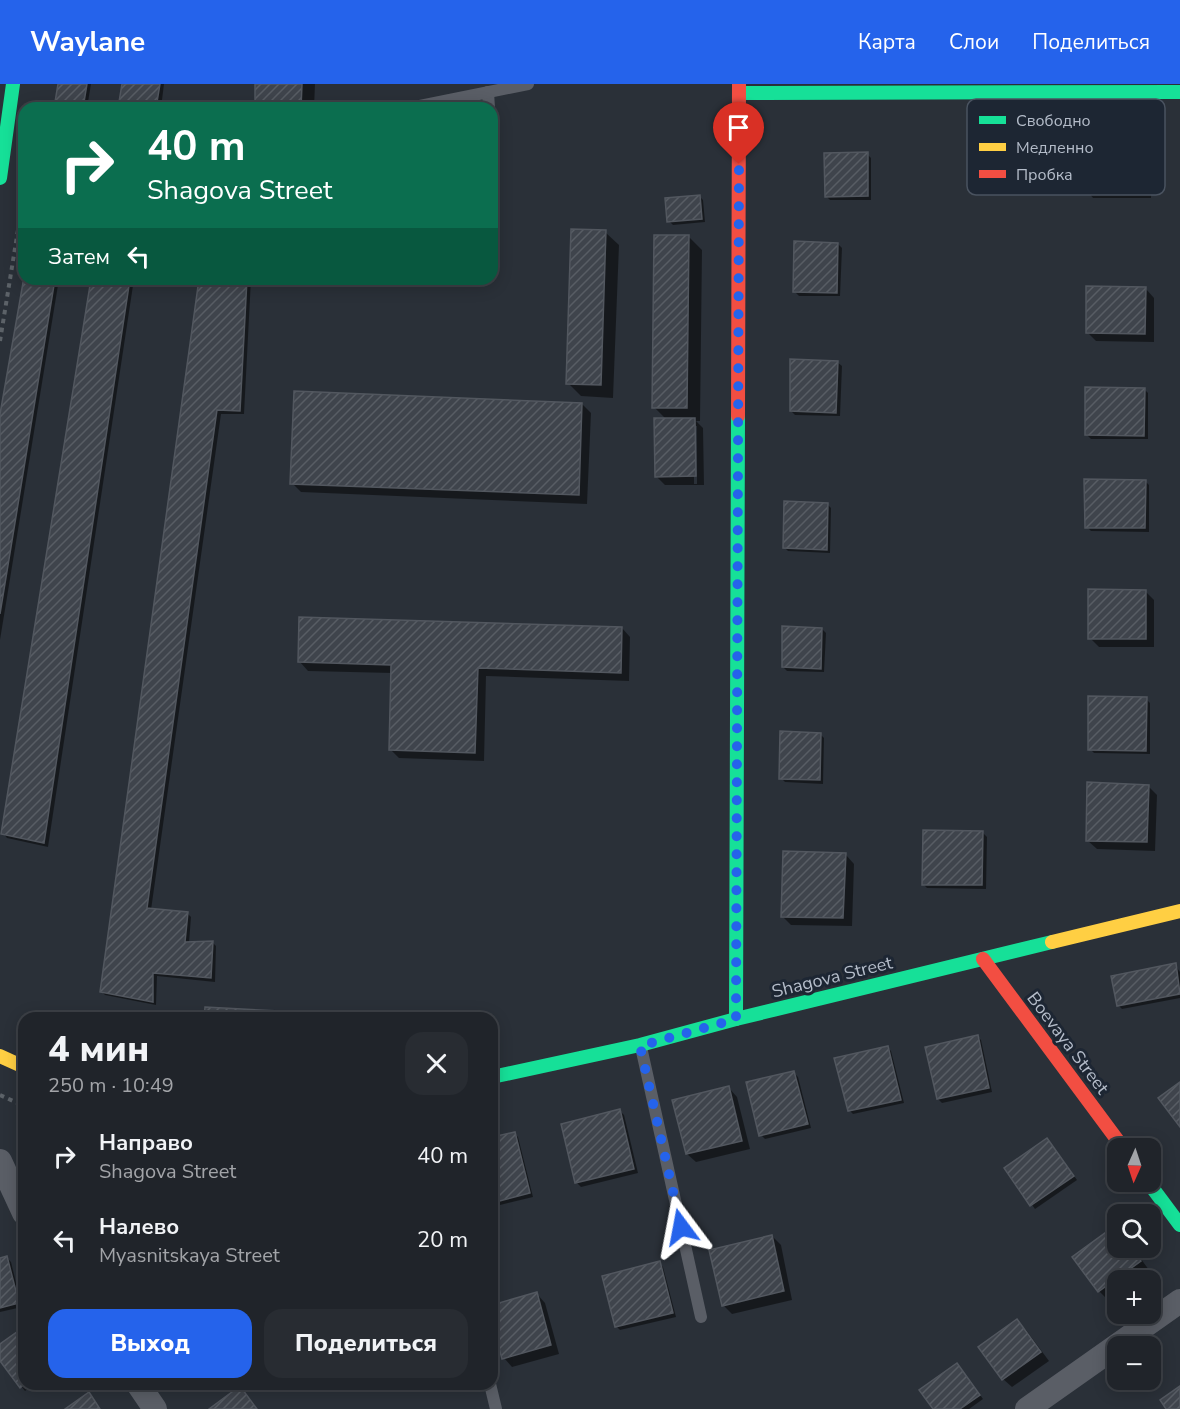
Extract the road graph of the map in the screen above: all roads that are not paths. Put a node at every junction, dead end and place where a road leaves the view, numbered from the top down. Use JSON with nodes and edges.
{"nodes":[{"id":1,"x":13,"y":84,"type":"edge"},
{"id":2,"x":528,"y":84,"type":"edge"},
{"id":3,"x":739,"y":89,"type":"edge"},
{"id":4,"x":488,"y":92,"type":"junction"},
{"id":5,"x":1180,"y":92,"type":"edge"},
{"id":6,"x":439,"y":102,"type":"edge"},
{"id":7,"x":489,"y":102,"type":"edge"},
{"id":8,"x":0,"y":178,"type":"edge"},
{"id":9,"x":1180,"y":911,"type":"edge"},
{"id":10,"x":983,"y":958,"type":"junction"},
{"id":11,"x":736,"y":1019,"type":"junction"},
{"id":12,"x":640,"y":1046,"type":"junction"},
{"id":13,"x":0,"y":1056,"type":"edge"},
{"id":14,"x":18,"y":1064,"type":"edge"},
{"id":15,"x":498,"y":1076,"type":"edge"},
{"id":16,"x":1116,"y":1138,"type":"edge"},
{"id":17,"x":0,"y":1161,"type":"edge"},
{"id":18,"x":1155,"y":1192,"type":"edge"},
{"id":19,"x":18,"y":1200,"type":"edge"},
{"id":20,"x":1180,"y":1225,"type":"edge"},
{"id":21,"x":1180,"y":1301,"type":"edge"},
{"id":22,"x":701,"y":1317,"type":"dead end"},
{"id":23,"x":142,"y":1390,"type":"edge"},
{"id":24,"x":491,"y":1390,"type":"edge"},
{"id":25,"x":155,"y":1409,"type":"edge"},
{"id":26,"x":496,"y":1409,"type":"edge"},
{"id":27,"x":1028,"y":1409,"type":"edge"}],
"edges":[{"from":1,"to":8,"type":"street"},
{"from":2,"to":4,"type":"lane"},
{"from":3,"to":5,"type":"street"},
{"from":3,"to":11,"type":"street"},
{"from":4,"to":6,"type":"lane"},
{"from":4,"to":7,"type":"lane"},
{"from":9,"to":10,"type":"street","name":"Shagova Street"},
{"from":10,"to":11,"type":"street","name":"Shagova Street"},
{"from":10,"to":16,"type":"street","name":"Boevaya Street"},
{"from":11,"to":12,"type":"street","name":"Shagova Street"},
{"from":12,"to":15,"type":"street","name":"Shagova Street"},
{"from":12,"to":22,"type":"lane"},
{"from":13,"to":14,"type":"street"},
{"from":17,"to":19,"type":"street"},
{"from":18,"to":20,"type":"street"},
{"from":21,"to":27,"type":"street"},
{"from":23,"to":25,"type":"street"},
{"from":24,"to":26,"type":"lane"}]}
